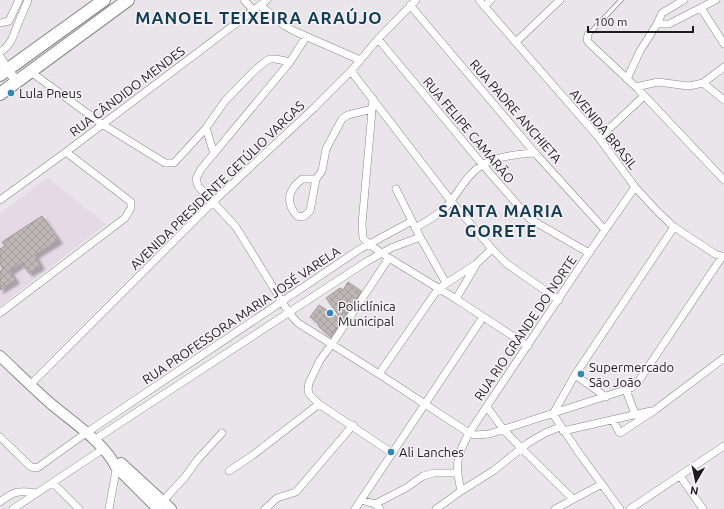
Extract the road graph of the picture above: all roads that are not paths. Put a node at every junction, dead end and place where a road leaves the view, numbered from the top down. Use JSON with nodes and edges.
{"nodes":[{"id":1,"x":19,"y":0,"type":"edge"},
{"id":2,"x":28,"y":0,"type":"edge"},
{"id":3,"x":128,"y":0,"type":"edge"},
{"id":4,"x":244,"y":0,"type":"edge"},
{"id":5,"x":267,"y":0,"type":"edge"},
{"id":6,"x":416,"y":0,"type":"edge"},
{"id":7,"x":479,"y":0,"type":"edge"},
{"id":8,"x":491,"y":0,"type":"edge"},
{"id":9,"x":560,"y":0,"type":"edge"},
{"id":10,"x":621,"y":0,"type":"edge"},
{"id":11,"x":684,"y":0,"type":"edge"},
{"id":12,"x":716,"y":0,"type":"edge"},
{"id":13,"x":102,"y":1,"type":"edge"},
{"id":14,"x":260,"y":5,"type":"junction"},
{"id":15,"x":410,"y":5,"type":"junction"},
{"id":16,"x":484,"y":6,"type":"junction"},
{"id":17,"x":701,"y":8,"type":"junction"},
{"id":18,"x":253,"y":10,"type":"junction"},
{"id":19,"x":109,"y":14,"type":"junction"},
{"id":20,"x":12,"y":17,"type":"junction"},
{"id":21,"x":20,"y":20,"type":"junction"},
{"id":22,"x":0,"y":23,"type":"edge"},
{"id":23,"x":657,"y":24,"type":"junction"},
{"id":24,"x":64,"y":28,"type":"junction"},
{"id":25,"x":588,"y":35,"type":"joint"},
{"id":26,"x":306,"y":37,"type":"junction"},
{"id":27,"x":378,"y":39,"type":"junction"},
{"id":28,"x":74,"y":40,"type":"junction"},
{"id":29,"x":516,"y":42,"type":"junction"},
{"id":30,"x":724,"y":44,"type":"edge"},
{"id":31,"x":0,"y":52,"type":"edge"},
{"id":32,"x":0,"y":58,"type":"edge"},
{"id":33,"x":360,"y":60,"type":"junction"},
{"id":34,"x":290,"y":62,"type":"junction"},
{"id":35,"x":724,"y":67,"type":"edge"},
{"id":36,"x":351,"y":71,"type":"junction"},
{"id":37,"x":3,"y":72,"type":"edge"},
{"id":38,"x":31,"y":72,"type":"junction"},
{"id":39,"x":627,"y":78,"type":"junction"},
{"id":40,"x":17,"y":82,"type":"junction"},
{"id":41,"x":703,"y":83,"type":"junction"},
{"id":42,"x":636,"y":87,"type":"junction"},
{"id":43,"x":1,"y":91,"type":"edge"},
{"id":44,"x":644,"y":96,"type":"junction"},
{"id":45,"x":373,"y":98,"type":"junction"},
{"id":46,"x":724,"y":100,"type":"edge"},
{"id":47,"x":372,"y":109,"type":"junction"},
{"id":48,"x":102,"y":124,"type":"junction"},
{"id":49,"x":206,"y":128,"type":"junction"},
{"id":50,"x":598,"y":138,"type":"junction"},
{"id":51,"x":66,"y":152,"type":"junction"},
{"id":52,"x":535,"y":153,"type":"junction"},
{"id":53,"x":214,"y":154,"type":"junction"},
{"id":54,"x":482,"y":164,"type":"junction"},
{"id":55,"x":316,"y":179,"type":"junction"},
{"id":56,"x":724,"y":180,"type":"edge"},
{"id":57,"x":636,"y":187,"type":"junction"},
{"id":58,"x":396,"y":189,"type":"dead end"},
{"id":59,"x":0,"y":200,"type":"edge"},
{"id":60,"x":451,"y":201,"type":"junction"},
{"id":61,"x":213,"y":202,"type":"junction"},
{"id":62,"x":414,"y":225,"type":"junction"},
{"id":63,"x":674,"y":227,"type":"junction"},
{"id":64,"x":605,"y":230,"type":"junction"},
{"id":65,"x":420,"y":237,"type":"junction"},
{"id":66,"x":369,"y":244,"type":"junction"},
{"id":67,"x":492,"y":249,"type":"junction"},
{"id":68,"x":382,"y":253,"type":"junction"},
{"id":69,"x":589,"y":253,"type":"junction"},
{"id":70,"x":723,"y":257,"type":"edge"},
{"id":71,"x":389,"y":258,"type":"junction"},
{"id":72,"x":476,"y":264,"type":"junction"},
{"id":73,"x":446,"y":283,"type":"junction"},
{"id":74,"x":438,"y":289,"type":"junction"},
{"id":75,"x":456,"y":299,"type":"junction"},
{"id":76,"x":559,"y":300,"type":"junction"},
{"id":77,"x":282,"y":301,"type":"junction"},
{"id":78,"x":0,"y":313,"type":"edge"},
{"id":79,"x":289,"y":313,"type":"junction"},
{"id":80,"x":483,"y":317,"type":"junction"},
{"id":81,"x":332,"y":344,"type":"junction"},
{"id":82,"x":528,"y":346,"type":"junction"},
{"id":83,"x":0,"y":356,"type":"edge"},
{"id":84,"x":724,"y":358,"type":"edge"},
{"id":85,"x":379,"y":374,"type":"junction"},
{"id":86,"x":575,"y":375,"type":"junction"},
{"id":87,"x":31,"y":384,"type":"junction"},
{"id":88,"x":626,"y":390,"type":"junction"},
{"id":89,"x":606,"y":397,"type":"junction"},
{"id":90,"x":319,"y":404,"type":"junction"},
{"id":91,"x":425,"y":404,"type":"junction"},
{"id":92,"x":487,"y":407,"type":"junction"},
{"id":93,"x":655,"y":410,"type":"junction"},
{"id":94,"x":553,"y":414,"type":"junction"},
{"id":95,"x":635,"y":414,"type":"junction"},
{"id":96,"x":613,"y":420,"type":"junction"},
{"id":97,"x":353,"y":426,"type":"junction"},
{"id":98,"x":503,"y":429,"type":"junction"},
{"id":99,"x":562,"y":429,"type":"junction"},
{"id":100,"x":222,"y":433,"type":"dead end"},
{"id":101,"x":469,"y":433,"type":"junction"},
{"id":102,"x":90,"y":436,"type":"junction"},
{"id":103,"x":0,"y":437,"type":"edge"},
{"id":104,"x":724,"y":446,"type":"edge"},
{"id":105,"x":521,"y":448,"type":"junction"},
{"id":106,"x":103,"y":449,"type":"junction"},
{"id":107,"x":392,"y":454,"type":"junction"},
{"id":108,"x":116,"y":463,"type":"junction"},
{"id":109,"x":229,"y":470,"type":"dead end"},
{"id":110,"x":456,"y":473,"type":"junction"},
{"id":111,"x":680,"y":476,"type":"junction"},
{"id":112,"x":53,"y":484,"type":"junction"},
{"id":113,"x":602,"y":484,"type":"junction"},
{"id":114,"x":461,"y":491,"type":"junction"},
{"id":115,"x":36,"y":493,"type":"junction"},
{"id":116,"x":573,"y":499,"type":"junction"},
{"id":117,"x":361,"y":500,"type":"junction"},
{"id":118,"x":0,"y":502,"type":"edge"},
{"id":119,"x":159,"y":506,"type":"edge"},
{"id":120,"x":377,"y":507,"type":"edge"},
{"id":121,"x":13,"y":509,"type":"edge"},
{"id":122,"x":79,"y":509,"type":"edge"},
{"id":123,"x":109,"y":509,"type":"edge"},
{"id":124,"x":171,"y":509,"type":"edge"},
{"id":125,"x":265,"y":509,"type":"edge"},
{"id":126,"x":355,"y":509,"type":"edge"},
{"id":127,"x":436,"y":509,"type":"edge"},
{"id":128,"x":555,"y":509,"type":"edge"},
{"id":129,"x":620,"y":509,"type":"edge"},
{"id":130,"x":630,"y":509,"type":"edge"},
{"id":131,"x":703,"y":509,"type":"edge"}],
"edges":[{"from":1,"to":20,"type":"street"},
{"from":2,"to":21,"type":"street"},
{"from":3,"to":19,"type":"highway"},
{"from":4,"to":18,"type":"street"},
{"from":5,"to":14,"type":"street","name":"RUA CÂNDIDO MENDES"},
{"from":6,"to":15,"type":"street","name":"AVENIDA PRESIDENTE GETÚLIO VARGAS"},
{"from":7,"to":16,"type":"street","name":"AVENIDA BRASIL"},
{"from":8,"to":16,"type":"street"},
{"from":9,"to":29,"type":"street"},
{"from":10,"to":25,"type":"lane"},
{"from":11,"to":23,"type":"street"},
{"from":12,"to":17,"type":"street"},
{"from":13,"to":19,"type":"highway"},
{"from":13,"to":24,"type":"highway"},
{"from":14,"to":18,"type":"street","name":"RUA CÂNDIDO MENDES"},
{"from":14,"to":26,"type":"street"},
{"from":15,"to":27,"type":"street","name":"AVENIDA PRESIDENTE GETÚLIO VARGAS"},
{"from":15,"to":52,"type":"street","name":"RUA PADRE ANCHIETA"},
{"from":16,"to":29,"type":"street","name":"AVENIDA BRASIL"},
{"from":17,"to":23,"type":"street"},
{"from":17,"to":30,"type":"street"},
{"from":18,"to":48,"type":"street","name":"RUA CÂNDIDO MENDES"},
{"from":19,"to":28,"type":"highway"},
{"from":20,"to":21,"type":"street"},
{"from":20,"to":22,"type":"street"},
{"from":21,"to":31,"type":"street"},
{"from":23,"to":39,"type":"street"},
{"from":24,"to":28,"type":"highway"},
{"from":24,"to":37,"type":"highway"},
{"from":25,"to":39,"type":"street"},
{"from":26,"to":33,"type":"street"},
{"from":26,"to":34,"type":"street"},
{"from":27,"to":33,"type":"street","name":"AVENIDA PRESIDENTE GETÚLIO VARGAS"},
{"from":27,"to":54,"type":"street","name":"RUA FELIPE CAMARÃO"},
{"from":28,"to":38,"type":"highway"},
{"from":29,"to":50,"type":"street","name":"AVENIDA BRASIL"},
{"from":32,"to":37,"type":"street"},
{"from":33,"to":36,"type":"street","name":"AVENIDA PRESIDENTE GETÚLIO VARGAS"},
{"from":34,"to":49,"type":"street"},
{"from":34,"to":53,"type":"street"},
{"from":35,"to":41,"type":"street"},
{"from":36,"to":45,"type":"street"},
{"from":36,"to":61,"type":"street","name":"AVENIDA PRESIDENTE GETÚLIO VARGAS"},
{"from":37,"to":40,"type":"street"},
{"from":38,"to":40,"type":"highway"},
{"from":38,"to":48,"type":"street"},
{"from":39,"to":42,"type":"street"},
{"from":40,"to":43,"type":"highway"},
{"from":41,"to":42,"type":"street"},
{"from":41,"to":46,"type":"street"},
{"from":42,"to":44,"type":"street"},
{"from":44,"to":50,"type":"street"},
{"from":44,"to":56,"type":"street"},
{"from":45,"to":47,"type":"street"},
{"from":45,"to":60,"type":"street"},
{"from":47,"to":55,"type":"street"},
{"from":47,"to":66,"type":"street"},
{"from":48,"to":49,"type":"street"},
{"from":48,"to":51,"type":"street","name":"RUA CÂNDIDO MENDES"},
{"from":49,"to":53,"type":"street"},
{"from":50,"to":57,"type":"street","name":"AVENIDA BRASIL"},
{"from":51,"to":59,"type":"street","name":"RUA CÂNDIDO MENDES"},
{"from":51,"to":78,"type":"street"},
{"from":52,"to":54,"type":"street"},
{"from":52,"to":64,"type":"street","name":"RUA PADRE ANCHIETA"},
{"from":53,"to":61,"type":"street"},
{"from":54,"to":60,"type":"street","name":"RUA PROFESSORA MARIA JOSÉ VARELA"},
{"from":54,"to":69,"type":"street","name":"RUA FELIPE CAMARÃO"},
{"from":55,"to":55,"type":"street"},
{"from":57,"to":63,"type":"street","name":"AVENIDA BRASIL"},
{"from":57,"to":64,"type":"street","name":"RUA RIO GRANDE DO NORTE"},
{"from":58,"to":62,"type":"street"},
{"from":60,"to":62,"type":"street","name":"RUA PROFESSORA MARIA JOSÉ VARELA"},
{"from":60,"to":67,"type":"street"},
{"from":61,"to":77,"type":"street"},
{"from":61,"to":87,"type":"street","name":"AVENIDA PRESIDENTE GETÚLIO VARGAS"},
{"from":62,"to":65,"type":"street"},
{"from":62,"to":66,"type":"street","name":"RUA PROFESSORA MARIA JOSÉ VARELA"},
{"from":63,"to":70,"type":"street","name":"AVENIDA BRASIL"},
{"from":63,"to":86,"type":"street"},
{"from":64,"to":69,"type":"street","name":"RUA RIO GRANDE DO NORTE"},
{"from":65,"to":68,"type":"street","name":"RUA PROFESSORA MARIA JOSÉ VARELA"},
{"from":65,"to":73,"type":"street"},
{"from":66,"to":68,"type":"street"},
{"from":66,"to":77,"type":"street","name":"RUA PROFESSORA MARIA JOSÉ VARELA"},
{"from":67,"to":72,"type":"street"},
{"from":67,"to":76,"type":"street"},
{"from":68,"to":71,"type":"street"},
{"from":68,"to":79,"type":"street","name":"RUA PROFESSORA MARIA JOSÉ VARELA"},
{"from":69,"to":76,"type":"street","name":"RUA RIO GRANDE DO NORTE"},
{"from":70,"to":88,"type":"street"},
{"from":71,"to":74,"type":"street"},
{"from":71,"to":81,"type":"street"},
{"from":72,"to":73,"type":"street"},
{"from":72,"to":75,"type":"street"},
{"from":73,"to":74,"type":"street"},
{"from":74,"to":75,"type":"street"},
{"from":74,"to":85,"type":"street"},
{"from":75,"to":80,"type":"street"},
{"from":76,"to":82,"type":"street","name":"RUA RIO GRANDE DO NORTE"},
{"from":77,"to":79,"type":"street"},
{"from":77,"to":102,"type":"street","name":"RUA PROFESSORA MARIA JOSÉ VARELA"},
{"from":79,"to":81,"type":"street"},
{"from":79,"to":102,"type":"street","name":"RUA PROFESSORA MARIA JOSÉ VARELA"},
{"from":80,"to":82,"type":"street"},
{"from":80,"to":91,"type":"street"},
{"from":81,"to":85,"type":"street"},
{"from":81,"to":90,"type":"street"},
{"from":82,"to":92,"type":"street","name":"RUA RIO GRANDE DO NORTE"},
{"from":83,"to":87,"type":"main road"},
{"from":84,"to":93,"type":"street"},
{"from":85,"to":91,"type":"street"},
{"from":86,"to":89,"type":"street"},
{"from":86,"to":94,"type":"street"},
{"from":87,"to":102,"type":"main road"},
{"from":88,"to":89,"type":"street"},
{"from":88,"to":95,"type":"street"},
{"from":89,"to":94,"type":"street"},
{"from":90,"to":97,"type":"street"},
{"from":90,"to":109,"type":"street"},
{"from":91,"to":101,"type":"street"},
{"from":91,"to":107,"type":"street"},
{"from":92,"to":98,"type":"street"},
{"from":92,"to":101,"type":"street","name":"RUA RIO GRANDE DO NORTE"},
{"from":93,"to":95,"type":"street"},
{"from":93,"to":96,"type":"street"},
{"from":94,"to":98,"type":"street"},
{"from":94,"to":99,"type":"street"},
{"from":95,"to":96,"type":"street"},
{"from":96,"to":99,"type":"street"},
{"from":97,"to":107,"type":"street"},
{"from":97,"to":125,"type":"street"},
{"from":98,"to":101,"type":"street"},
{"from":98,"to":105,"type":"street"},
{"from":99,"to":105,"type":"street"},
{"from":99,"to":113,"type":"street"},
{"from":100,"to":119,"type":"street"},
{"from":101,"to":110,"type":"street","name":"RUA RIO GRANDE DO NORTE"},
{"from":102,"to":103,"type":"street"},
{"from":102,"to":106,"type":"main road"},
{"from":104,"to":111,"type":"street"},
{"from":105,"to":114,"type":"street"},
{"from":105,"to":116,"type":"street"},
{"from":106,"to":108,"type":"main road"},
{"from":106,"to":112,"type":"street"},
{"from":107,"to":117,"type":"street"},
{"from":108,"to":119,"type":"main road"},
{"from":108,"to":123,"type":"street"},
{"from":110,"to":114,"type":"street","name":"RUA RIO GRANDE DO NORTE"},
{"from":110,"to":120,"type":"street"},
{"from":111,"to":130,"type":"street"},
{"from":111,"to":131,"type":"street"},
{"from":112,"to":115,"type":"street"},
{"from":112,"to":122,"type":"street"},
{"from":113,"to":116,"type":"street"},
{"from":113,"to":129,"type":"street"},
{"from":114,"to":127,"type":"street"},
{"from":115,"to":118,"type":"street"},
{"from":115,"to":121,"type":"street"},
{"from":116,"to":128,"type":"street"},
{"from":117,"to":120,"type":"street"},
{"from":117,"to":126,"type":"street"},
{"from":119,"to":124,"type":"main road"}]}
